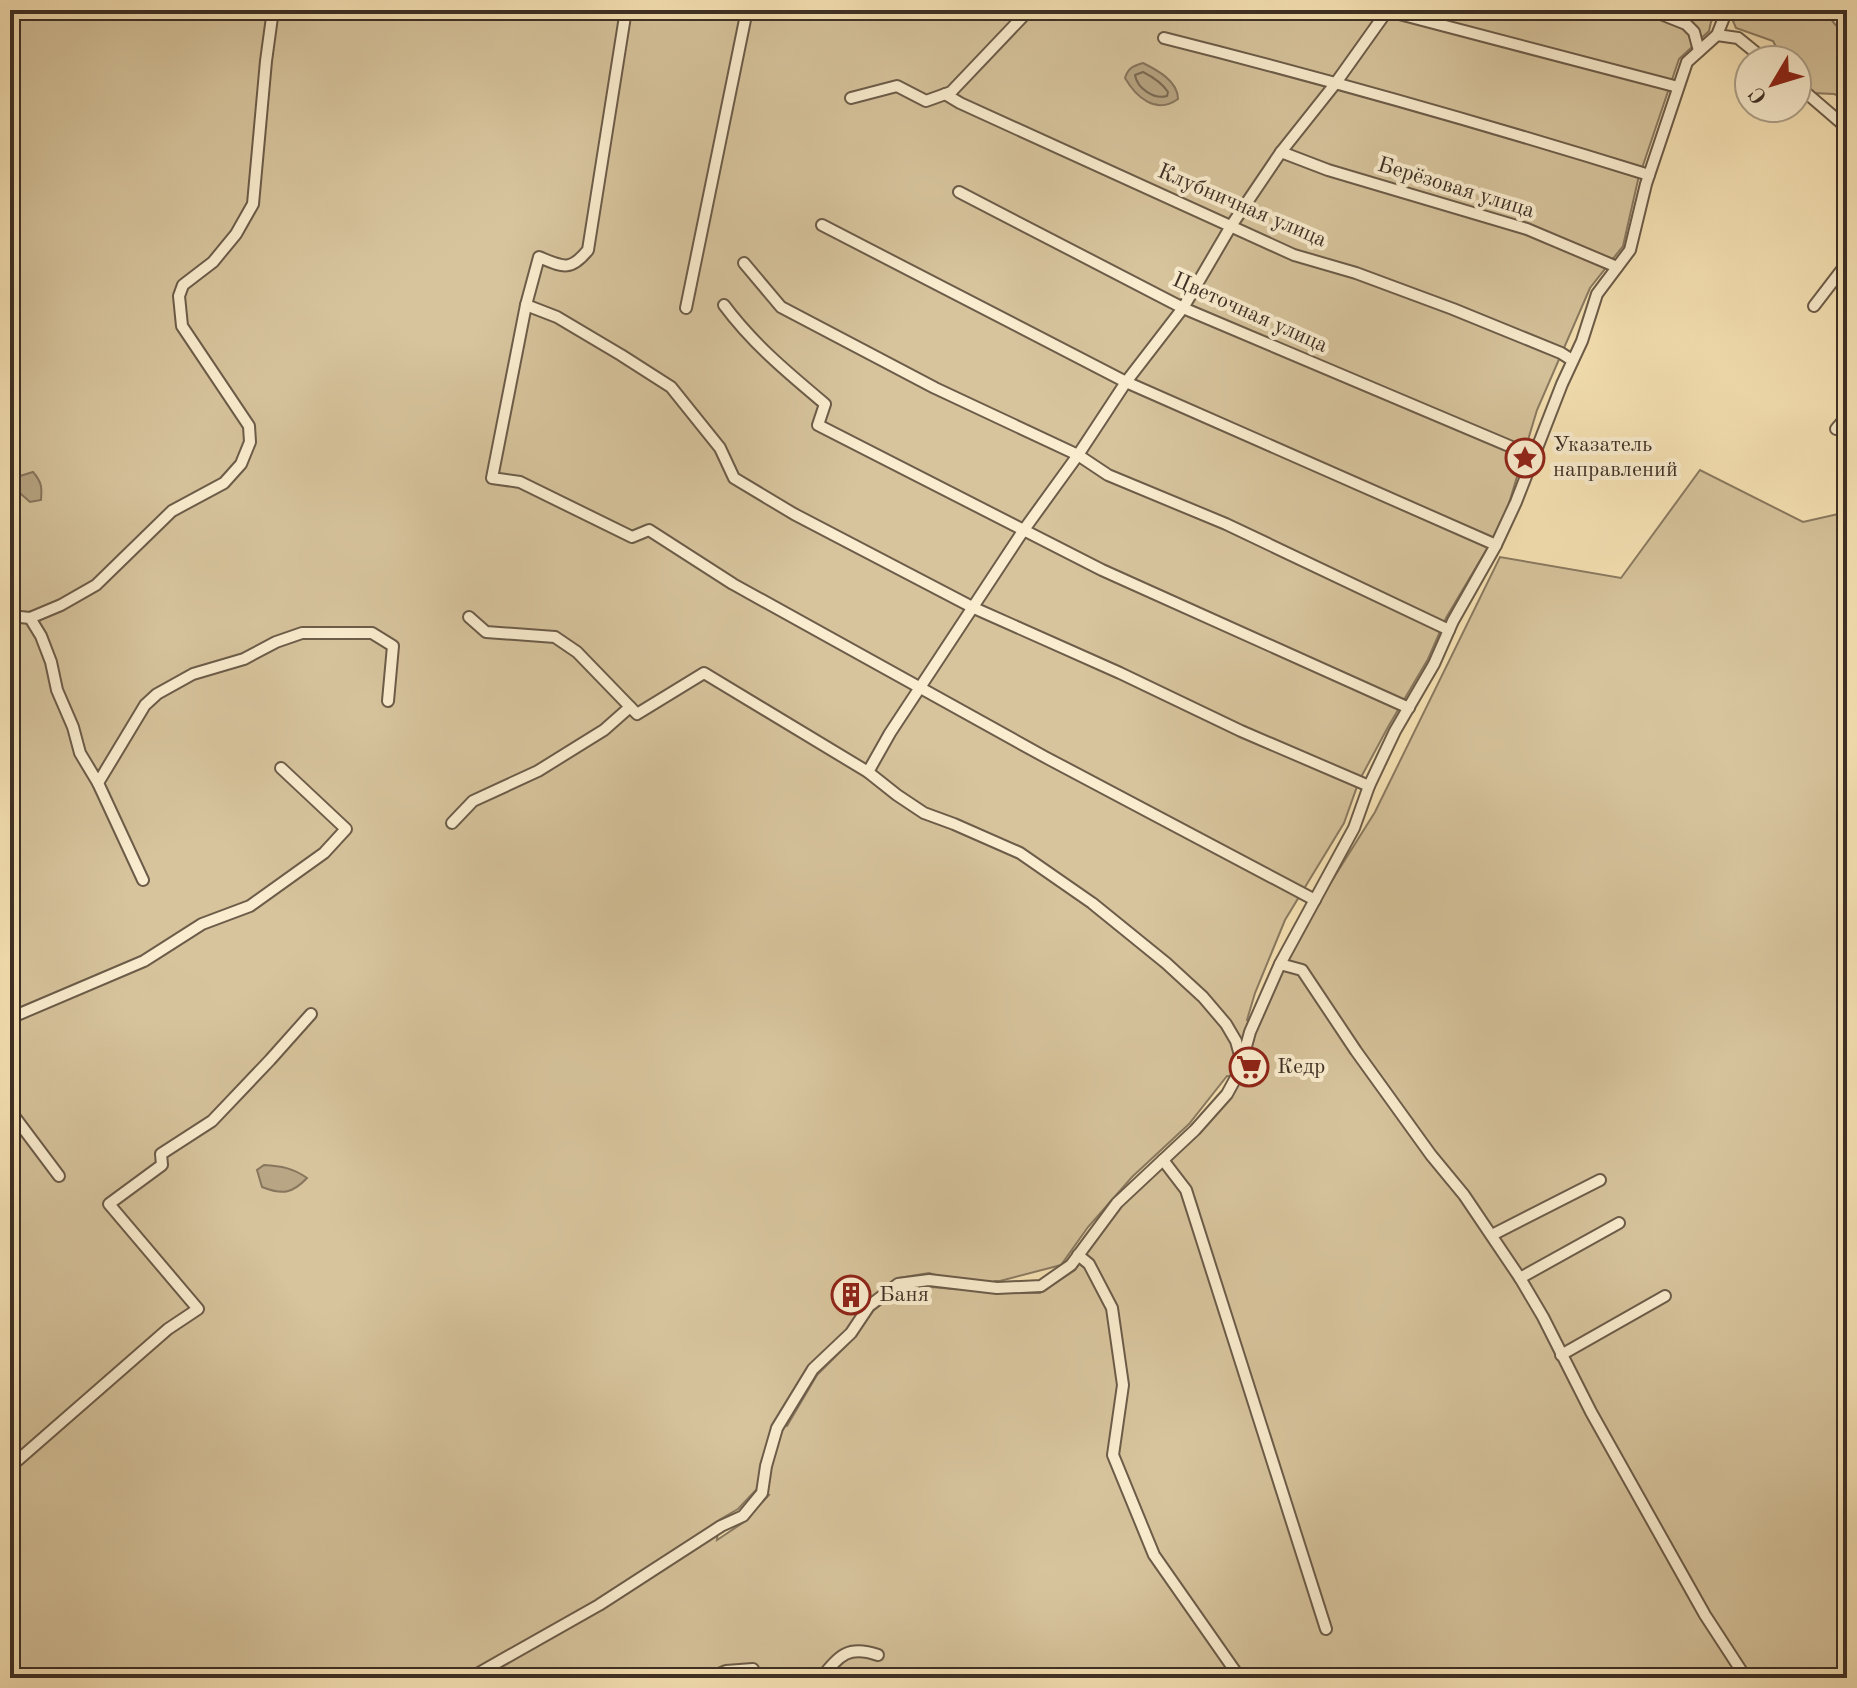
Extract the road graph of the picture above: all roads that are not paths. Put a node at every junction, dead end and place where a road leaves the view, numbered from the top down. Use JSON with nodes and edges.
{"nodes":[{"id":1,"x":273,"y":10,"type":"edge"},
{"id":2,"x":626,"y":10,"type":"edge"},
{"id":3,"x":747,"y":10,"type":"edge"},
{"id":4,"x":1029,"y":10,"type":"edge"},
{"id":5,"x":1385,"y":10,"type":"edge"},
{"id":6,"x":1651,"y":10,"type":"edge"},
{"id":7,"x":1727,"y":10,"type":"edge"},
{"id":8,"x":1717,"y":35,"type":"junction"},
{"id":9,"x":1164,"y":38,"type":"dead end"},
{"id":10,"x":1745,"y":44,"type":"edge"},
{"id":11,"x":1699,"y":51,"type":"junction"},
{"id":12,"x":1335,"y":84,"type":"junction"},
{"id":13,"x":1678,"y":87,"type":"junction"},
{"id":14,"x":945,"y":94,"type":"junction"},
{"id":15,"x":851,"y":98,"type":"dead end"},
{"id":16,"x":1813,"y":99,"type":"edge"},
{"id":17,"x":1847,"y":128,"type":"edge"},
{"id":18,"x":1281,"y":152,"type":"junction"},
{"id":19,"x":1649,"y":175,"type":"junction"},
{"id":20,"x":959,"y":192,"type":"dead end"},
{"id":21,"x":822,"y":225,"type":"dead end"},
{"id":22,"x":1231,"y":226,"type":"junction"},
{"id":23,"x":744,"y":263,"type":"dead end"},
{"id":24,"x":1847,"y":263,"type":"edge"},
{"id":25,"x":1617,"y":267,"type":"junction"},
{"id":26,"x":526,"y":305,"type":"junction"},
{"id":27,"x":724,"y":305,"type":"dead end"},
{"id":28,"x":1814,"y":306,"type":"dead end"},
{"id":29,"x":686,"y":308,"type":"dead end"},
{"id":30,"x":1183,"y":308,"type":"junction"},
{"id":31,"x":1572,"y":360,"type":"junction"},
{"id":32,"x":1126,"y":382,"type":"junction"},
{"id":33,"x":1847,"y":416,"type":"edge"},
{"id":34,"x":1836,"y":429,"type":"dead end"},
{"id":35,"x":1078,"y":455,"type":"junction"},
{"id":36,"x":1533,"y":456,"type":"junction"},
{"id":37,"x":1023,"y":531,"type":"junction"},
{"id":38,"x":1496,"y":545,"type":"junction"},
{"id":39,"x":974,"y":608,"type":"junction"},
{"id":40,"x":10,"y":616,"type":"edge"},
{"id":41,"x":469,"y":617,"type":"dead end"},
{"id":42,"x":30,"y":618,"type":"junction"},
{"id":43,"x":1449,"y":630,"type":"junction"},
{"id":44,"x":922,"y":687,"type":"junction"},
{"id":45,"x":388,"y":701,"type":"dead end"},
{"id":46,"x":630,"y":707,"type":"junction"},
{"id":47,"x":1409,"y":708,"type":"junction"},
{"id":48,"x":281,"y":768,"type":"dead end"},
{"id":49,"x":868,"y":772,"type":"junction"},
{"id":50,"x":98,"y":783,"type":"junction"},
{"id":51,"x":1369,"y":786,"type":"junction"},
{"id":52,"x":452,"y":823,"type":"dead end"},
{"id":53,"x":143,"y":880,"type":"dead end"},
{"id":54,"x":1315,"y":900,"type":"junction"},
{"id":55,"x":1280,"y":964,"type":"junction"},
{"id":56,"x":311,"y":1014,"type":"dead end"},
{"id":57,"x":10,"y":1018,"type":"edge"},
{"id":58,"x":1242,"y":1061,"type":"junction"},
{"id":59,"x":10,"y":1114,"type":"edge"},
{"id":60,"x":1163,"y":1160,"type":"junction"},
{"id":61,"x":59,"y":1176,"type":"dead end"},
{"id":62,"x":1600,"y":1180,"type":"dead end"},
{"id":63,"x":1619,"y":1223,"type":"dead end"},
{"id":64,"x":1492,"y":1235,"type":"junction"},
{"id":65,"x":1078,"y":1255,"type":"junction"},
{"id":66,"x":1520,"y":1278,"type":"junction"},
{"id":67,"x":1665,"y":1296,"type":"dead end"},
{"id":68,"x":1561,"y":1355,"type":"junction"},
{"id":69,"x":10,"y":1467,"type":"edge"},
{"id":70,"x":1326,"y":1629,"type":"dead end"},
{"id":71,"x":878,"y":1655,"type":"dead end"},
{"id":72,"x":753,"y":1669,"type":"dead end"},
{"id":73,"x":735,"y":1674,"type":"edge"},
{"id":74,"x":470,"y":1678,"type":"edge"},
{"id":75,"x":710,"y":1678,"type":"edge"},
{"id":76,"x":821,"y":1678,"type":"edge"},
{"id":77,"x":1240,"y":1678,"type":"edge"},
{"id":78,"x":1746,"y":1678,"type":"edge"}],
"edges":[{"from":1,"to":42,"type":"street"},
{"from":2,"to":26,"type":"street"},
{"from":3,"to":29,"type":"street"},
{"from":4,"to":14,"type":"street"},
{"from":5,"to":12,"type":"street"},
{"from":5,"to":13,"type":"street"},
{"from":6,"to":11,"type":"street"},
{"from":7,"to":8,"type":"street"},
{"from":8,"to":10,"type":"street"},
{"from":8,"to":11,"type":"street"},
{"from":9,"to":12,"type":"street"},
{"from":11,"to":13,"type":"street"},
{"from":12,"to":18,"type":"street"},
{"from":12,"to":19,"type":"street"},
{"from":13,"to":19,"type":"street"},
{"from":14,"to":15,"type":"street"},
{"from":14,"to":22,"type":"street","name":"Клубничная улица"},
{"from":16,"to":17,"type":"street"},
{"from":18,"to":22,"type":"street"},
{"from":18,"to":25,"type":"street","name":"Берёзовая улица"},
{"from":19,"to":25,"type":"street"},
{"from":20,"to":30,"type":"street","name":"Цветочная улица"},
{"from":21,"to":32,"type":"street"},
{"from":22,"to":30,"type":"street"},
{"from":22,"to":31,"type":"street","name":"Клубничная улица"},
{"from":23,"to":35,"type":"street"},
{"from":24,"to":28,"type":"street"},
{"from":25,"to":31,"type":"street"},
{"from":26,"to":39,"type":"street"},
{"from":26,"to":44,"type":"street"},
{"from":27,"to":37,"type":"street"},
{"from":30,"to":32,"type":"street"},
{"from":30,"to":36,"type":"street","name":"Цветочная улица"},
{"from":31,"to":36,"type":"street"},
{"from":32,"to":35,"type":"street"},
{"from":32,"to":38,"type":"street"},
{"from":33,"to":34,"type":"street"},
{"from":35,"to":37,"type":"street"},
{"from":35,"to":43,"type":"street"},
{"from":36,"to":38,"type":"street"},
{"from":37,"to":39,"type":"street"},
{"from":37,"to":47,"type":"street"},
{"from":38,"to":43,"type":"street"},
{"from":39,"to":44,"type":"street"},
{"from":39,"to":51,"type":"street"},
{"from":40,"to":42,"type":"street"},
{"from":41,"to":46,"type":"street"},
{"from":42,"to":50,"type":"street"},
{"from":43,"to":47,"type":"street"},
{"from":44,"to":49,"type":"street"},
{"from":44,"to":54,"type":"street"},
{"from":45,"to":50,"type":"street"},
{"from":46,"to":49,"type":"street"},
{"from":46,"to":52,"type":"street"},
{"from":47,"to":51,"type":"street"},
{"from":48,"to":57,"type":"street"},
{"from":49,"to":58,"type":"street"},
{"from":50,"to":53,"type":"street"},
{"from":51,"to":54,"type":"street"},
{"from":54,"to":55,"type":"street"},
{"from":55,"to":58,"type":"street"},
{"from":55,"to":64,"type":"street"},
{"from":56,"to":69,"type":"street"},
{"from":58,"to":60,"type":"street"},
{"from":59,"to":61,"type":"street"},
{"from":60,"to":65,"type":"street"},
{"from":60,"to":70,"type":"street"},
{"from":62,"to":64,"type":"street"},
{"from":63,"to":66,"type":"street"},
{"from":64,"to":66,"type":"street"},
{"from":65,"to":74,"type":"street"},
{"from":65,"to":77,"type":"street"},
{"from":66,"to":68,"type":"street"},
{"from":67,"to":68,"type":"street"},
{"from":68,"to":78,"type":"street"},
{"from":71,"to":76,"type":"street"},
{"from":72,"to":73,"type":"street"},
{"from":73,"to":75,"type":"street"}]}
